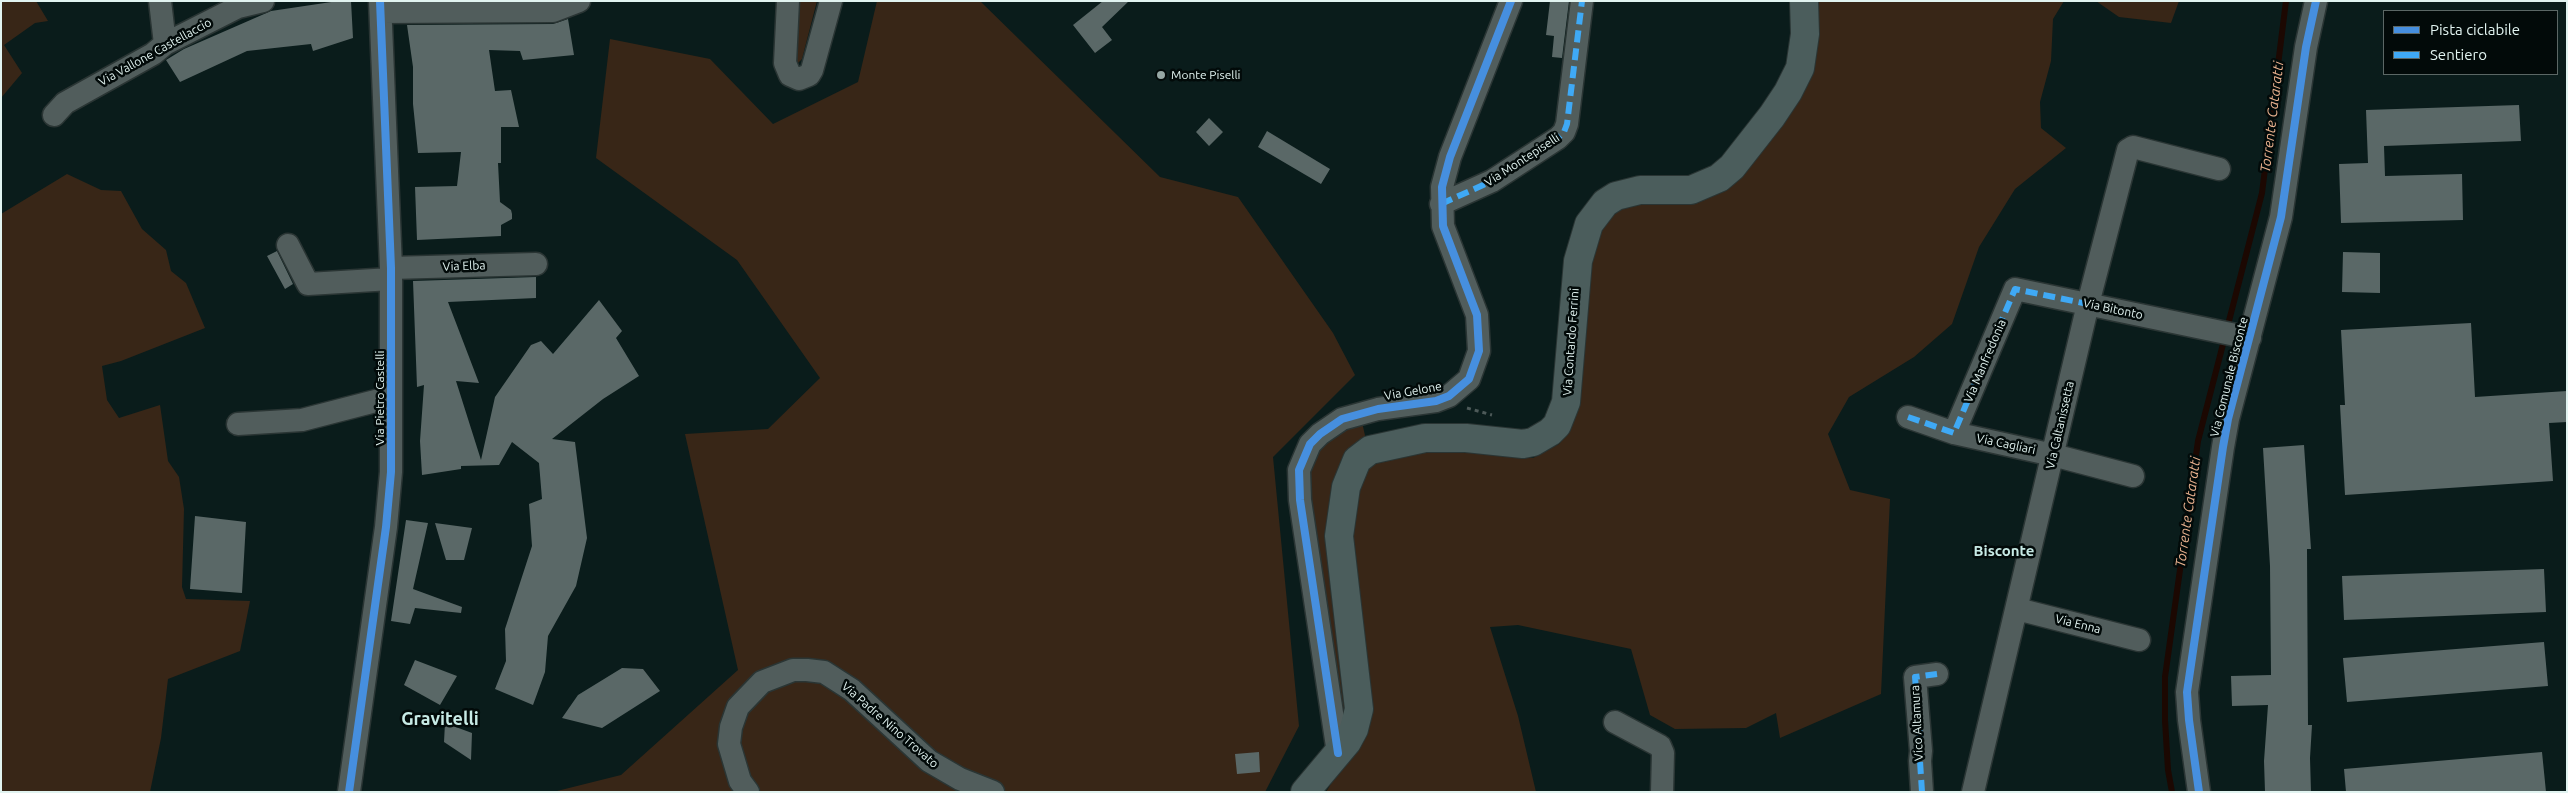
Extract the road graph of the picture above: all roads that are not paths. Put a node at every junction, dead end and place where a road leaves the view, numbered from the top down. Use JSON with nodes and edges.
{"nodes":[{"id":1,"x":160,"y":1,"type":"edge"},
{"id":2,"x":263,"y":1,"type":"edge"},
{"id":3,"x":579,"y":1,"type":"edge"},
{"id":4,"x":788,"y":1,"type":"edge"},
{"id":5,"x":831,"y":1,"type":"edge"},
{"id":6,"x":1512,"y":1,"type":"edge"},
{"id":7,"x":1582,"y":1,"type":"edge"},
{"id":8,"x":1804,"y":1,"type":"edge"},
{"id":9,"x":2316,"y":1,"type":"edge"},
{"id":10,"x":381,"y":7,"type":"edge"},
{"id":11,"x":166,"y":44,"type":"junction"},
{"id":12,"x":54,"y":115,"type":"dead end"},
{"id":13,"x":2219,"y":169,"type":"dead end"},
{"id":14,"x":1441,"y":204,"type":"junction"},
{"id":15,"x":288,"y":245,"type":"dead end"},
{"id":16,"x":536,"y":264,"type":"dead end"},
{"id":17,"x":391,"y":274,"type":"junction"},
{"id":18,"x":2015,"y":289,"type":"joint"},
{"id":19,"x":2088,"y":304,"type":"junction"},
{"id":20,"x":2243,"y":336,"type":"junction"},
{"id":21,"x":391,"y":397,"type":"junction"},
{"id":22,"x":1908,"y":417,"type":"dead end"},
{"id":23,"x":238,"y":424,"type":"dead end"},
{"id":24,"x":1954,"y":433,"type":"junction"},
{"id":25,"x":2053,"y":454,"type":"junction"},
{"id":26,"x":2133,"y":476,"type":"dead end"},
{"id":27,"x":2017,"y":609,"type":"junction"},
{"id":28,"x":2139,"y":640,"type":"dead end"},
{"id":29,"x":1937,"y":674,"type":"dead end"},
{"id":30,"x":1615,"y":722,"type":"dead end"},
{"id":31,"x":1338,"y":753,"type":"junction"},
{"id":32,"x":348,"y":792,"type":"edge"},
{"id":33,"x":748,"y":792,"type":"edge"},
{"id":34,"x":993,"y":792,"type":"edge"},
{"id":35,"x":1304,"y":792,"type":"edge"},
{"id":36,"x":1662,"y":792,"type":"edge"},
{"id":37,"x":1922,"y":792,"type":"edge"},
{"id":38,"x":1973,"y":792,"type":"edge"},
{"id":39,"x":2198,"y":792,"type":"edge"}],
"edges":[{"from":1,"to":11,"type":"street"},
{"from":2,"to":11,"type":"street","name":"Via Vallone Castellaccio"},
{"from":3,"to":10,"type":"street"},
{"from":4,"to":5,"type":"street"},
{"from":6,"to":14,"type":"street","name":"Via Gelone"},
{"from":7,"to":14,"type":"street","name":"Via Montepiselli"},
{"from":8,"to":31,"type":"main road","name":"Via Contardo Ferrini"},
{"from":9,"to":20,"type":"street","name":"Via Comunale Bisconte"},
{"from":10,"to":17,"type":"street","name":"Via Pietro Castelli"},
{"from":11,"to":12,"type":"street","name":"Via Vallone Castellaccio"},
{"from":13,"to":19,"type":"street","name":"Via Caltanissetta"},
{"from":14,"to":31,"type":"street","name":"Via Gelone"},
{"from":15,"to":17,"type":"street","name":"Via Elba"},
{"from":16,"to":17,"type":"street","name":"Via Elba"},
{"from":17,"to":21,"type":"street","name":"Via Pietro Castelli"},
{"from":18,"to":19,"type":"street","name":"Via Bitonto"},
{"from":18,"to":24,"type":"street","name":"Via Manfredonia"},
{"from":19,"to":20,"type":"street","name":"Via Bitonto"},
{"from":19,"to":25,"type":"street","name":"Via Caltanissetta"},
{"from":20,"to":39,"type":"street","name":"Via Comunale Bisconte"},
{"from":21,"to":23,"type":"street"},
{"from":21,"to":32,"type":"street","name":"Via Pietro Castelli"},
{"from":22,"to":24,"type":"street","name":"Via Cagliari"},
{"from":24,"to":25,"type":"street","name":"Via Cagliari"},
{"from":25,"to":26,"type":"street","name":"Via Cagliari"},
{"from":25,"to":27,"type":"street","name":"Via Caltanissetta"},
{"from":27,"to":28,"type":"street","name":"Via Enna"},
{"from":27,"to":38,"type":"street","name":"Via Caltanissetta"},
{"from":29,"to":37,"type":"street","name":"Vico Altamura"},
{"from":30,"to":36,"type":"street"},
{"from":31,"to":35,"type":"main road","name":"Via Contardo Ferrini"},
{"from":33,"to":34,"type":"street","name":"Via Padre Nino Trovato"}]}
